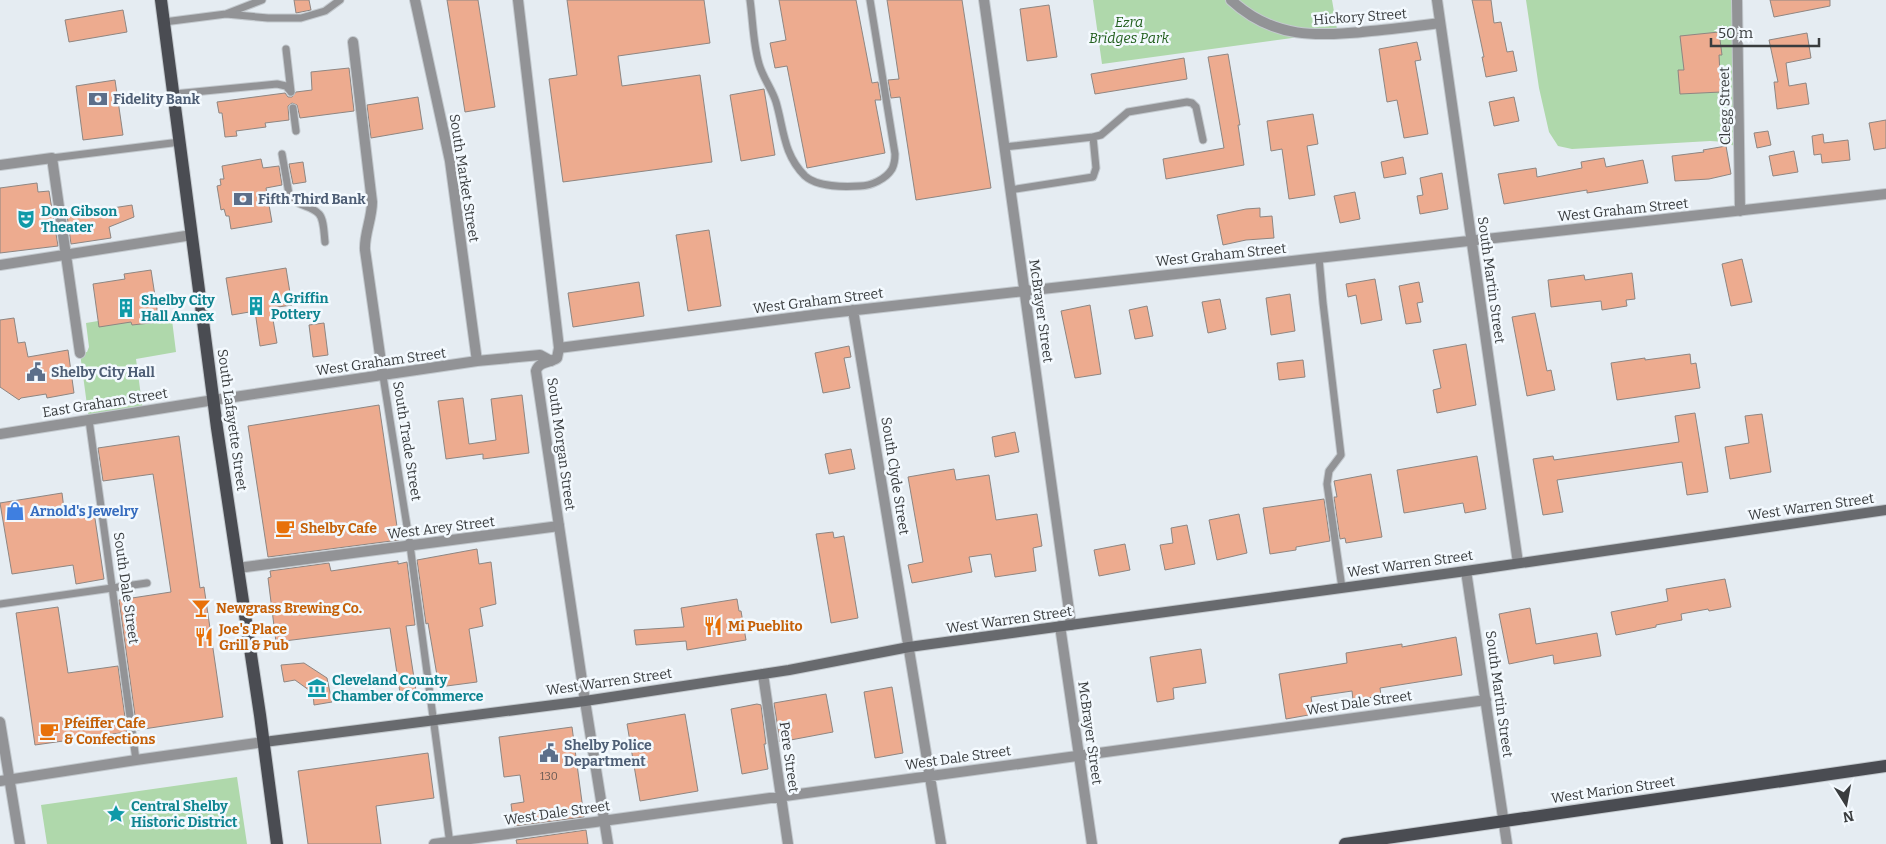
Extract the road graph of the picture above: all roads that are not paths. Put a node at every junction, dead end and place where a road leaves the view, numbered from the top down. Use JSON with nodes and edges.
{"nodes":[{"id":1,"x":161,"y":0,"type":"edge"},
{"id":2,"x":262,"y":0,"type":"edge"},
{"id":3,"x":340,"y":0,"type":"edge"},
{"id":4,"x":416,"y":0,"type":"edge"},
{"id":5,"x":518,"y":0,"type":"edge"},
{"id":6,"x":750,"y":0,"type":"edge"},
{"id":7,"x":870,"y":0,"type":"edge"},
{"id":8,"x":984,"y":0,"type":"edge"},
{"id":9,"x":1231,"y":0,"type":"edge"},
{"id":10,"x":1437,"y":0,"type":"edge"},
{"id":11,"x":1737,"y":0,"type":"edge"},
{"id":12,"x":226,"y":14,"type":"junction"},
{"id":13,"x":164,"y":22,"type":"junction"},
{"id":14,"x":1440,"y":23,"type":"junction"},
{"id":15,"x":353,"y":42,"type":"dead end"},
{"id":16,"x":286,"y":49,"type":"dead end"},
{"id":17,"x":174,"y":94,"type":"junction"},
{"id":18,"x":293,"y":108,"type":"dead end"},
{"id":19,"x":296,"y":131,"type":"dead end"},
{"id":20,"x":1093,"y":137,"type":"junction"},
{"id":21,"x":1203,"y":140,"type":"dead end"},
{"id":22,"x":180,"y":142,"type":"junction"},
{"id":23,"x":1004,"y":147,"type":"junction"},
{"id":24,"x":282,"y":154,"type":"dead end"},
{"id":25,"x":52,"y":158,"type":"junction"},
{"id":26,"x":0,"y":165,"type":"edge"},
{"id":27,"x":1010,"y":190,"type":"junction"},
{"id":28,"x":1886,"y":194,"type":"edge"},
{"id":29,"x":1740,"y":211,"type":"junction"},
{"id":30,"x":192,"y":235,"type":"junction"},
{"id":31,"x":1472,"y":241,"type":"junction"},
{"id":32,"x":325,"y":242,"type":"dead end"},
{"id":33,"x":67,"y":255,"type":"junction"},
{"id":34,"x":1319,"y":258,"type":"junction"},
{"id":35,"x":0,"y":264,"type":"edge"},
{"id":36,"x":1024,"y":291,"type":"junction"},
{"id":37,"x":853,"y":310,"type":"junction"},
{"id":38,"x":559,"y":348,"type":"junction"},
{"id":39,"x":80,"y":353,"type":"dead end"},
{"id":40,"x":477,"y":361,"type":"junction"},
{"id":41,"x":551,"y":361,"type":"junction"},
{"id":42,"x":383,"y":376,"type":"junction"},
{"id":43,"x":214,"y":400,"type":"junction"},
{"id":44,"x":89,"y":420,"type":"junction"},
{"id":45,"x":0,"y":434,"type":"edge"},
{"id":46,"x":1886,"y":510,"type":"edge"},
{"id":47,"x":559,"y":526,"type":"junction"},
{"id":48,"x":410,"y":546,"type":"junction"},
{"id":49,"x":1518,"y":563,"type":"junction"},
{"id":50,"x":238,"y":568,"type":"junction"},
{"id":51,"x":1466,"y":571,"type":"junction"},
{"id":52,"x":147,"y":583,"type":"dead end"},
{"id":53,"x":1342,"y":588,"type":"junction"},
{"id":54,"x":113,"y":589,"type":"junction"},
{"id":55,"x":0,"y":604,"type":"edge"},
{"id":56,"x":1065,"y":626,"type":"junction"},
{"id":57,"x":909,"y":647,"type":"junction"},
{"id":58,"x":763,"y":674,"type":"junction"},
{"id":59,"x":1486,"y":700,"type":"junction"},
{"id":60,"x":585,"y":701,"type":"junction"},
{"id":61,"x":433,"y":719,"type":"junction"},
{"id":62,"x":0,"y":722,"type":"edge"},
{"id":63,"x":264,"y":742,"type":"junction"},
{"id":64,"x":1079,"y":755,"type":"junction"},
{"id":65,"x":136,"y":760,"type":"junction"},
{"id":66,"x":1886,"y":766,"type":"edge"},
{"id":67,"x":930,"y":776,"type":"junction"},
{"id":68,"x":4,"y":781,"type":"edge"},
{"id":69,"x":781,"y":796,"type":"junction"},
{"id":70,"x":605,"y":820,"type":"junction"},
{"id":71,"x":1504,"y":821,"type":"junction"},
{"id":72,"x":450,"y":843,"type":"edge"},
{"id":73,"x":20,"y":844,"type":"edge"},
{"id":74,"x":277,"y":844,"type":"edge"},
{"id":75,"x":434,"y":844,"type":"edge"},
{"id":76,"x":608,"y":844,"type":"edge"},
{"id":77,"x":788,"y":844,"type":"edge"},
{"id":78,"x":941,"y":844,"type":"edge"},
{"id":79,"x":1092,"y":844,"type":"edge"},
{"id":80,"x":1345,"y":844,"type":"edge"},
{"id":81,"x":1507,"y":844,"type":"edge"}],
"edges":[{"from":1,"to":13,"type":"main road","name":"South Lafayette Street"},
{"from":2,"to":12,"type":"lane"},
{"from":3,"to":12,"type":"lane"},
{"from":4,"to":40,"type":"street","name":"South Market Street"},
{"from":5,"to":38,"type":"street"},
{"from":6,"to":7,"type":"lane"},
{"from":8,"to":23,"type":"street","name":"McBrayer Street"},
{"from":9,"to":14,"type":"street","name":"Hickory Street"},
{"from":10,"to":14,"type":"street","name":"South Martin Street"},
{"from":11,"to":29,"type":"street","name":"Clegg Street"},
{"from":12,"to":13,"type":"lane"},
{"from":13,"to":17,"type":"main road","name":"South Lafayette Street"},
{"from":14,"to":31,"type":"street","name":"South Martin Street"},
{"from":15,"to":42,"type":"street","name":"South Trade Street"},
{"from":16,"to":17,"type":"lane"},
{"from":17,"to":22,"type":"main road","name":"South Lafayette Street"},
{"from":18,"to":19,"type":"lane"},
{"from":20,"to":21,"type":"lane"},
{"from":20,"to":23,"type":"lane"},
{"from":20,"to":27,"type":"lane"},
{"from":22,"to":25,"type":"lane"},
{"from":22,"to":30,"type":"main road","name":"South Lafayette Street"},
{"from":23,"to":27,"type":"street","name":"McBrayer Street"},
{"from":24,"to":32,"type":"lane"},
{"from":25,"to":26,"type":"street"},
{"from":25,"to":33,"type":"street"},
{"from":27,"to":36,"type":"street","name":"McBrayer Street"},
{"from":28,"to":29,"type":"street","name":"West Graham Street"},
{"from":29,"to":31,"type":"street","name":"West Graham Street"},
{"from":30,"to":33,"type":"street"},
{"from":30,"to":43,"type":"main road","name":"South Lafayette Street"},
{"from":31,"to":34,"type":"street","name":"West Graham Street"},
{"from":31,"to":49,"type":"street","name":"South Martin Street"},
{"from":33,"to":35,"type":"street"},
{"from":33,"to":39,"type":"street"},
{"from":34,"to":36,"type":"street","name":"West Graham Street"},
{"from":34,"to":53,"type":"lane"},
{"from":36,"to":37,"type":"street","name":"West Graham Street"},
{"from":36,"to":56,"type":"street","name":"McBrayer Street"},
{"from":37,"to":38,"type":"street","name":"West Graham Street"},
{"from":37,"to":57,"type":"street","name":"South Clyde Street"},
{"from":38,"to":41,"type":"street","name":"South Morgan Street"},
{"from":40,"to":41,"type":"street","name":"West Graham Street"},
{"from":40,"to":42,"type":"street","name":"West Graham Street"},
{"from":41,"to":47,"type":"street","name":"South Morgan Street"},
{"from":42,"to":43,"type":"street","name":"West Graham Street"},
{"from":42,"to":48,"type":"lane","name":"South Trade Street"},
{"from":43,"to":44,"type":"street","name":"East Graham Street"},
{"from":43,"to":50,"type":"main road","name":"South Lafayette Street"},
{"from":44,"to":45,"type":"street","name":"East Graham Street"},
{"from":44,"to":54,"type":"lane","name":"South Dale Street"},
{"from":46,"to":49,"type":"main road","name":"West Warren Street"},
{"from":47,"to":48,"type":"street","name":"West Arey Street"},
{"from":47,"to":60,"type":"street","name":"South Morgan Street"},
{"from":48,"to":50,"type":"street","name":"West Arey Street"},
{"from":48,"to":61,"type":"lane","name":"South Trade Street"},
{"from":49,"to":51,"type":"main road","name":"West Warren Street"},
{"from":50,"to":63,"type":"main road","name":"South Lafayette Street"},
{"from":51,"to":53,"type":"main road","name":"West Warren Street"},
{"from":51,"to":59,"type":"street","name":"South Martin Street"},
{"from":52,"to":54,"type":"lane"},
{"from":53,"to":56,"type":"main road","name":"West Warren Street"},
{"from":54,"to":55,"type":"lane"},
{"from":54,"to":65,"type":"lane","name":"South Dale Street"},
{"from":56,"to":57,"type":"main road","name":"West Warren Street"},
{"from":56,"to":64,"type":"street","name":"McBrayer Street"},
{"from":57,"to":58,"type":"main road","name":"West Warren Street"},
{"from":57,"to":67,"type":"street","name":"South Clyde Street"},
{"from":58,"to":60,"type":"main road","name":"West Warren Street"},
{"from":58,"to":69,"type":"street","name":"Pere Street"},
{"from":59,"to":64,"type":"street","name":"West Dale Street"},
{"from":59,"to":71,"type":"street","name":"South Martin Street"},
{"from":60,"to":61,"type":"main road","name":"West Warren Street"},
{"from":60,"to":70,"type":"street","name":"South Morgan Street"},
{"from":61,"to":63,"type":"main road","name":"West Warren Street"},
{"from":61,"to":72,"type":"lane","name":"South Trade Street"},
{"from":62,"to":68,"type":"street"},
{"from":63,"to":65,"type":"street","name":"West Warren Street"},
{"from":63,"to":74,"type":"main road","name":"South Lafayette Street"},
{"from":64,"to":67,"type":"street","name":"West Dale Street"},
{"from":64,"to":79,"type":"street","name":"McBrayer Street"},
{"from":65,"to":68,"type":"street","name":"West Warren Street"},
{"from":66,"to":71,"type":"main road","name":"West Marion Street"},
{"from":67,"to":69,"type":"street","name":"West Dale Street"},
{"from":67,"to":78,"type":"street","name":"South Clyde Street"},
{"from":68,"to":73,"type":"street"},
{"from":69,"to":70,"type":"street","name":"West Dale Street"},
{"from":69,"to":77,"type":"street","name":"Pere Street"},
{"from":70,"to":72,"type":"street","name":"West Dale Street"},
{"from":70,"to":76,"type":"street","name":"South Morgan Street"},
{"from":71,"to":80,"type":"main road","name":"West Marion Street"},
{"from":71,"to":81,"type":"street","name":"South Martin Street"},
{"from":72,"to":75,"type":"street","name":"West Dale Street"}]}
